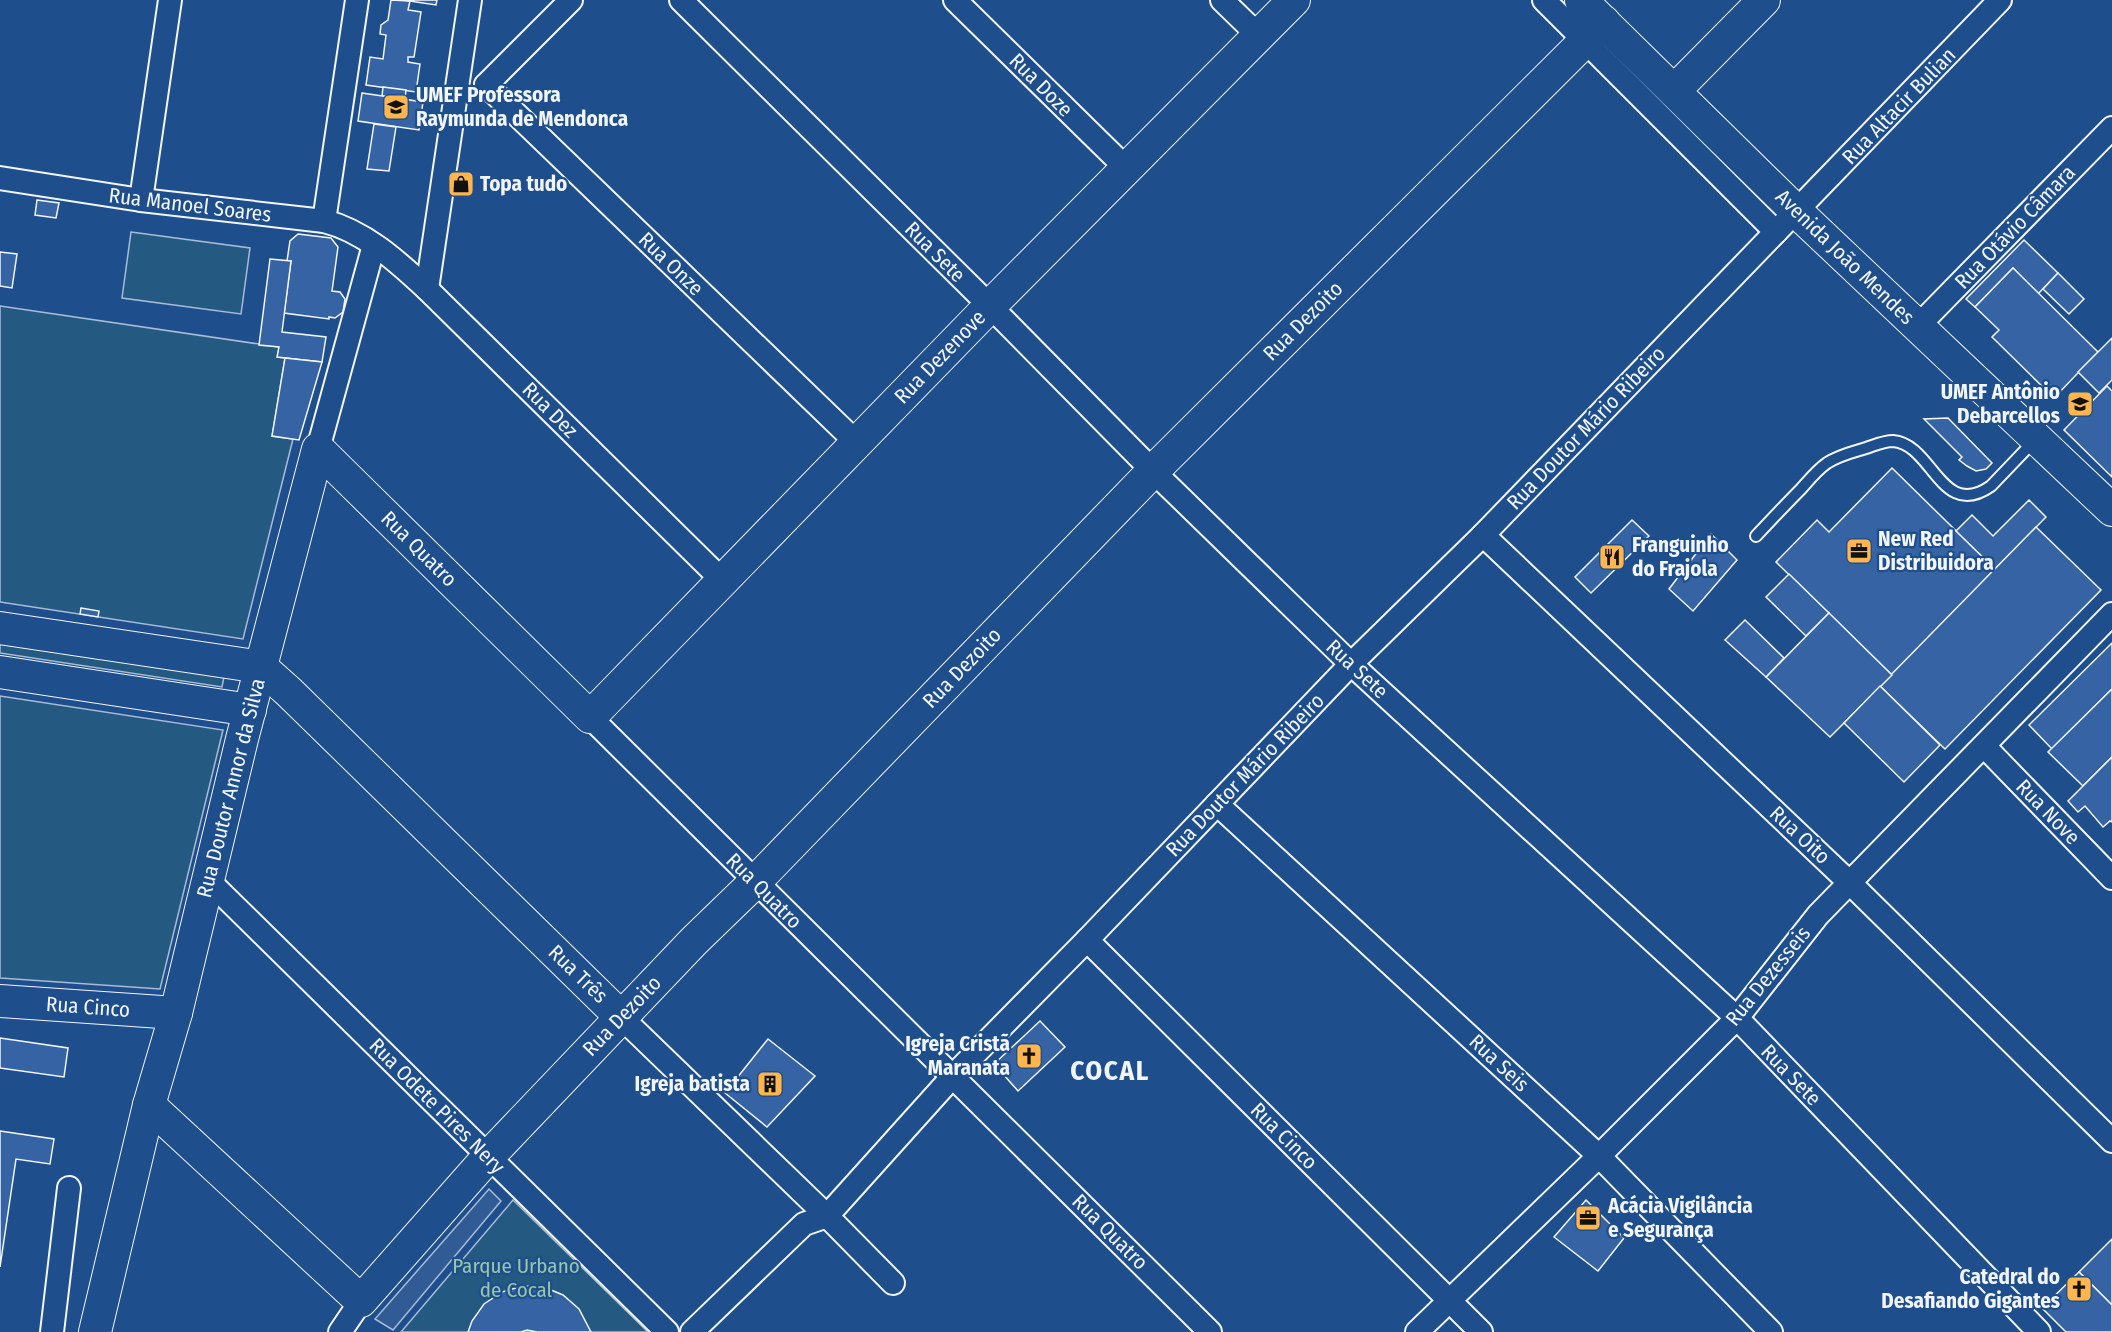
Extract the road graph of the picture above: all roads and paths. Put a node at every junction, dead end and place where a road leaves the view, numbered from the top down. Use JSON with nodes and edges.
{"nodes":[{"id":1,"x":170,"y":0,"type":"edge"},
{"id":2,"x":357,"y":0,"type":"edge"},
{"id":3,"x":470,"y":0,"type":"edge"},
{"id":4,"x":571,"y":0,"type":"edge"},
{"id":5,"x":681,"y":0,"type":"edge"},
{"id":6,"x":955,"y":0,"type":"edge"},
{"id":7,"x":1222,"y":0,"type":"edge"},
{"id":8,"x":1294,"y":0,"type":"edge"},
{"id":9,"x":1544,"y":0,"type":"edge"},
{"id":10,"x":1581,"y":0,"type":"edge"},
{"id":11,"x":1764,"y":0,"type":"edge"},
{"id":12,"x":2001,"y":0,"type":"edge"},
{"id":13,"x":1594,"y":31,"type":"junction"},
{"id":14,"x":1259,"y":36,"type":"junction"},
{"id":15,"x":458,"y":81,"type":"junction"},
{"id":16,"x":486,"y":85,"type":"junction"},
{"id":17,"x":1674,"y":91,"type":"junction"},
{"id":18,"x":2112,"y":128,"type":"edge"},
{"id":19,"x":1127,"y":169,"type":"junction"},
{"id":20,"x":0,"y":178,"type":"edge"},
{"id":21,"x":141,"y":200,"type":"junction"},
{"id":22,"x":324,"y":221,"type":"junction"},
{"id":23,"x":1786,"y":222,"type":"junction"},
{"id":24,"x":374,"y":245,"type":"junction"},
{"id":25,"x":427,"y":289,"type":"junction"},
{"id":26,"x":990,"y":306,"type":"junction"},
{"id":27,"x":1918,"y":326,"type":"junction"},
{"id":28,"x":2037,"y":438,"type":"junction"},
{"id":29,"x":857,"y":443,"type":"junction"},
{"id":30,"x":318,"y":449,"type":"junction"},
{"id":31,"x":1152,"y":471,"type":"junction"},
{"id":32,"x":2112,"y":510,"type":"edge"},
{"id":33,"x":1483,"y":535,"type":"junction"},
{"id":34,"x":1756,"y":536,"type":"dead end"},
{"id":35,"x":722,"y":580,"type":"junction"},
{"id":36,"x":2112,"y":614,"type":"edge"},
{"id":37,"x":0,"y":628,"type":"edge"},
{"id":38,"x":1352,"y":664,"type":"junction"},
{"id":39,"x":261,"y":667,"type":"junction"},
{"id":40,"x":0,"y":672,"type":"edge"},
{"id":41,"x":250,"y":710,"type":"junction"},
{"id":42,"x":590,"y":717,"type":"junction"},
{"id":43,"x":1984,"y":746,"type":"junction"},
{"id":44,"x":1217,"y":804,"type":"junction"},
{"id":45,"x":2112,"y":878,"type":"edge"},
{"id":46,"x":208,"y":880,"type":"junction"},
{"id":47,"x":754,"y":883,"type":"junction"},
{"id":48,"x":1850,"y":883,"type":"junction"},
{"id":49,"x":1087,"y":940,"type":"junction"},
{"id":50,"x":0,"y":1000,"type":"edge"},
{"id":51,"x":176,"y":1012,"type":"junction"},
{"id":52,"x":621,"y":1017,"type":"junction"},
{"id":53,"x":1737,"y":1018,"type":"junction"},
{"id":54,"x":953,"y":1076,"type":"junction"},
{"id":55,"x":149,"y":1105,"type":"junction"},
{"id":56,"x":2112,"y":1141,"type":"edge"},
{"id":57,"x":1599,"y":1156,"type":"junction"},
{"id":58,"x":488,"y":1157,"type":"junction"},
{"id":59,"x":69,"y":1188,"type":"dead end"},
{"id":60,"x":827,"y":1216,"type":"junction"},
{"id":61,"x":893,"y":1283,"type":"dead end"},
{"id":62,"x":1449,"y":1300,"type":"junction"},
{"id":63,"x":361,"y":1301,"type":"junction"},
{"id":64,"x":52,"y":1332,"type":"edge"},
{"id":65,"x":95,"y":1332,"type":"edge"},
{"id":66,"x":340,"y":1332,"type":"edge"},
{"id":67,"x":667,"y":1332,"type":"edge"},
{"id":68,"x":692,"y":1332,"type":"edge"},
{"id":69,"x":1210,"y":1332,"type":"edge"},
{"id":70,"x":1417,"y":1332,"type":"edge"},
{"id":71,"x":1481,"y":1332,"type":"edge"},
{"id":72,"x":1771,"y":1332,"type":"edge"},
{"id":73,"x":2039,"y":1332,"type":"edge"}],
"edges":[{"from":1,"to":21,"type":"street"},
{"from":2,"to":22,"type":"street"},
{"from":3,"to":15,"type":"street"},
{"from":4,"to":16,"type":"street"},
{"from":5,"to":26,"type":"street","name":"Rua Sete"},
{"from":6,"to":19,"type":"street","name":"Rua Doze"},
{"from":7,"to":14,"type":"street"},
{"from":8,"to":14,"type":"street","name":"Rua Dezenove"},
{"from":9,"to":13,"type":"street","name":"Avenida João Mendes"},
{"from":10,"to":13,"type":"street","name":"Avenida João Mendes"},
{"from":11,"to":17,"type":"street"},
{"from":12,"to":23,"type":"street","name":"Rua Altacir Bulian"},
{"from":13,"to":17,"type":"street","name":"Avenida João Mendes"},
{"from":13,"to":23,"type":"street","name":"Avenida João Mendes"},
{"from":13,"to":31,"type":"street","name":"Rua Dezoito"},
{"from":14,"to":19,"type":"street","name":"Rua Dezenove"},
{"from":15,"to":16,"type":"street"},
{"from":15,"to":25,"type":"street"},
{"from":16,"to":29,"type":"street","name":"Rua Onze"},
{"from":17,"to":23,"type":"street","name":"Avenida João Mendes"},
{"from":18,"to":27,"type":"street","name":"Rua Otávio Câmara"},
{"from":19,"to":26,"type":"street","name":"Rua Dezenove"},
{"from":20,"to":21,"type":"street","name":"Rua Manoel Soares"},
{"from":21,"to":22,"type":"street","name":"Rua Manoel Soares"},
{"from":22,"to":24,"type":"street","name":"Rua Manoel Soares"},
{"from":23,"to":27,"type":"street","name":"Avenida João Mendes"},
{"from":23,"to":33,"type":"street","name":"Rua Doutor Mário Ribeiro"},
{"from":24,"to":25,"type":"street","name":"Rua Dez"},
{"from":24,"to":30,"type":"street","name":"Rua Doutor Annor da Silva"},
{"from":25,"to":35,"type":"street","name":"Rua Dez"},
{"from":26,"to":29,"type":"street","name":"Rua Dezenove"},
{"from":26,"to":31,"type":"street","name":"Rua Sete"},
{"from":27,"to":28,"type":"street","name":"Avenida João Mendes"},
{"from":28,"to":32,"type":"street","name":"Avenida João Mendes"},
{"from":28,"to":34,"type":"lane"},
{"from":29,"to":35,"type":"street","name":"Rua Dezenove"},
{"from":30,"to":39,"type":"street","name":"Rua Doutor Annor da Silva"},
{"from":30,"to":42,"type":"street","name":"Rua Quatro"},
{"from":31,"to":38,"type":"street","name":"Rua Sete"},
{"from":31,"to":47,"type":"street","name":"Rua Dezoito"},
{"from":33,"to":38,"type":"street","name":"Rua Doutor Mário Ribeiro"},
{"from":33,"to":48,"type":"street","name":"Rua Oito"},
{"from":35,"to":42,"type":"street","name":"Rua Dezenove"},
{"from":36,"to":43,"type":"street","name":"Rua Dezesseis"},
{"from":37,"to":39,"type":"street"},
{"from":38,"to":44,"type":"street","name":"Rua Doutor Mário Ribeiro"},
{"from":38,"to":53,"type":"street","name":"Rua Sete"},
{"from":39,"to":41,"type":"street","name":"Rua Doutor Annor da Silva"},
{"from":39,"to":52,"type":"street","name":"Rua Três"},
{"from":40,"to":41,"type":"street"},
{"from":41,"to":46,"type":"street","name":"Rua Doutor Annor da Silva"},
{"from":42,"to":47,"type":"street","name":"Rua Quatro"},
{"from":43,"to":45,"type":"street","name":"Rua Nove"},
{"from":43,"to":48,"type":"street","name":"Rua Dezesseis"},
{"from":44,"to":49,"type":"street","name":"Rua Doutor Mário Ribeiro"},
{"from":44,"to":57,"type":"street","name":"Rua Seis"},
{"from":46,"to":51,"type":"street","name":"Rua Doutor Annor da Silva"},
{"from":46,"to":58,"type":"street","name":"Rua Odete Pires Nery"},
{"from":47,"to":52,"type":"street","name":"Rua Dezoito"},
{"from":47,"to":54,"type":"street","name":"Rua Quatro"},
{"from":48,"to":53,"type":"street","name":"Rua Dezesseis"},
{"from":48,"to":56,"type":"street","name":"Rua Oito"},
{"from":49,"to":54,"type":"street","name":"Rua Doutor Mário Ribeiro"},
{"from":49,"to":62,"type":"street","name":"Rua Cinco"},
{"from":50,"to":51,"type":"street","name":"Rua Cinco"},
{"from":51,"to":55,"type":"street","name":"Rua Doutor Annor da Silva"},
{"from":52,"to":58,"type":"street","name":"Rua Dezoito"},
{"from":52,"to":60,"type":"street","name":"Rua Três"},
{"from":53,"to":57,"type":"street","name":"Rua Dezesseis"},
{"from":53,"to":73,"type":"street","name":"Rua Sete"},
{"from":54,"to":60,"type":"street","name":"Rua Doutor Mário Ribeiro"},
{"from":54,"to":69,"type":"street","name":"Rua Quatro"},
{"from":55,"to":63,"type":"street"},
{"from":55,"to":65,"type":"street","name":"Rua Doutor Annor da Silva"},
{"from":57,"to":62,"type":"street","name":"Rua Dezesseis"},
{"from":57,"to":72,"type":"street","name":"Rua Seis"},
{"from":58,"to":63,"type":"street","name":"Rua Dezoito"},
{"from":58,"to":67,"type":"street","name":"Rua Odete Pires Nery"},
{"from":59,"to":64,"type":"street"},
{"from":60,"to":61,"type":"street","name":"Rua Três"},
{"from":60,"to":68,"type":"street","name":"Rua Doutor Mário Ribeiro"},
{"from":62,"to":70,"type":"street","name":"Rua Dezesseis"},
{"from":62,"to":71,"type":"street","name":"Rua Cinco"},
{"from":63,"to":66,"type":"street","name":"Rua Dezoito"}]}
